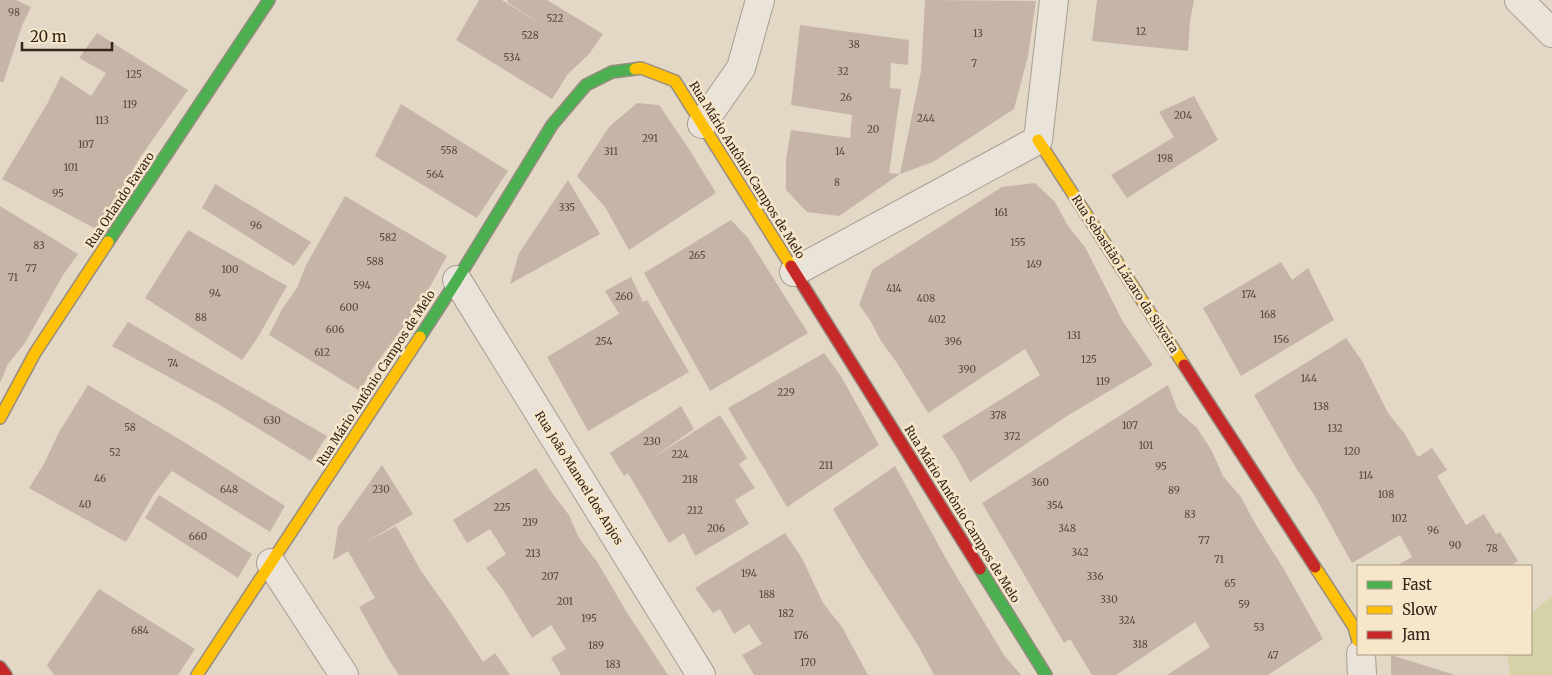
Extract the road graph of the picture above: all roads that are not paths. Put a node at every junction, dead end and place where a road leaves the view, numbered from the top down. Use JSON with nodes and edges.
{"nodes":[{"id":1,"x":269,"y":0,"type":"edge"},
{"id":2,"x":760,"y":0,"type":"edge"},
{"id":3,"x":1054,"y":0,"type":"edge"},
{"id":4,"x":1519,"y":0,"type":"edge"},
{"id":5,"x":1552,"y":34,"type":"edge"},
{"id":6,"x":702,"y":124,"type":"junction"},
{"id":7,"x":1038,"y":140,"type":"junction"},
{"id":8,"x":794,"y":272,"type":"junction"},
{"id":9,"x":457,"y":280,"type":"junction"},
{"id":10,"x":0,"y":418,"type":"edge"},
{"id":11,"x":271,"y":563,"type":"junction"},
{"id":12,"x":1357,"y":637,"type":"edge"},
{"id":13,"x":1361,"y":655,"type":"edge"},
{"id":14,"x":0,"y":667,"type":"edge"},
{"id":15,"x":6,"y":675,"type":"edge"},
{"id":16,"x":197,"y":675,"type":"edge"},
{"id":17,"x":344,"y":675,"type":"edge"},
{"id":18,"x":702,"y":675,"type":"edge"},
{"id":19,"x":1046,"y":675,"type":"edge"},
{"id":20,"x":1362,"y":675,"type":"edge"}],
"edges":[{"from":1,"to":10,"type":"street","name":"Rua Orlando Favaro"},
{"from":2,"to":6,"type":"street"},
{"from":3,"to":7,"type":"street"},
{"from":4,"to":5,"type":"street"},
{"from":6,"to":8,"type":"street","name":"Rua Mário Antônio Campos de Melo"},
{"from":6,"to":9,"type":"street","name":"Rua Mário Antônio Campos de Melo"},
{"from":7,"to":8,"type":"street"},
{"from":7,"to":12,"type":"street","name":"Rua Sebastião Lázaro da Silveira"},
{"from":8,"to":19,"type":"street","name":"Rua Mário Antônio Campos de Melo"},
{"from":9,"to":11,"type":"street","name":"Rua Mário Antônio Campos de Melo"},
{"from":9,"to":18,"type":"street","name":"Rua João Manoel dos Anjos"},
{"from":11,"to":16,"type":"street","name":"Rua Mário Antônio Campos de Melo"},
{"from":11,"to":17,"type":"street"},
{"from":13,"to":20,"type":"street"},
{"from":14,"to":15,"type":"street"}]}
